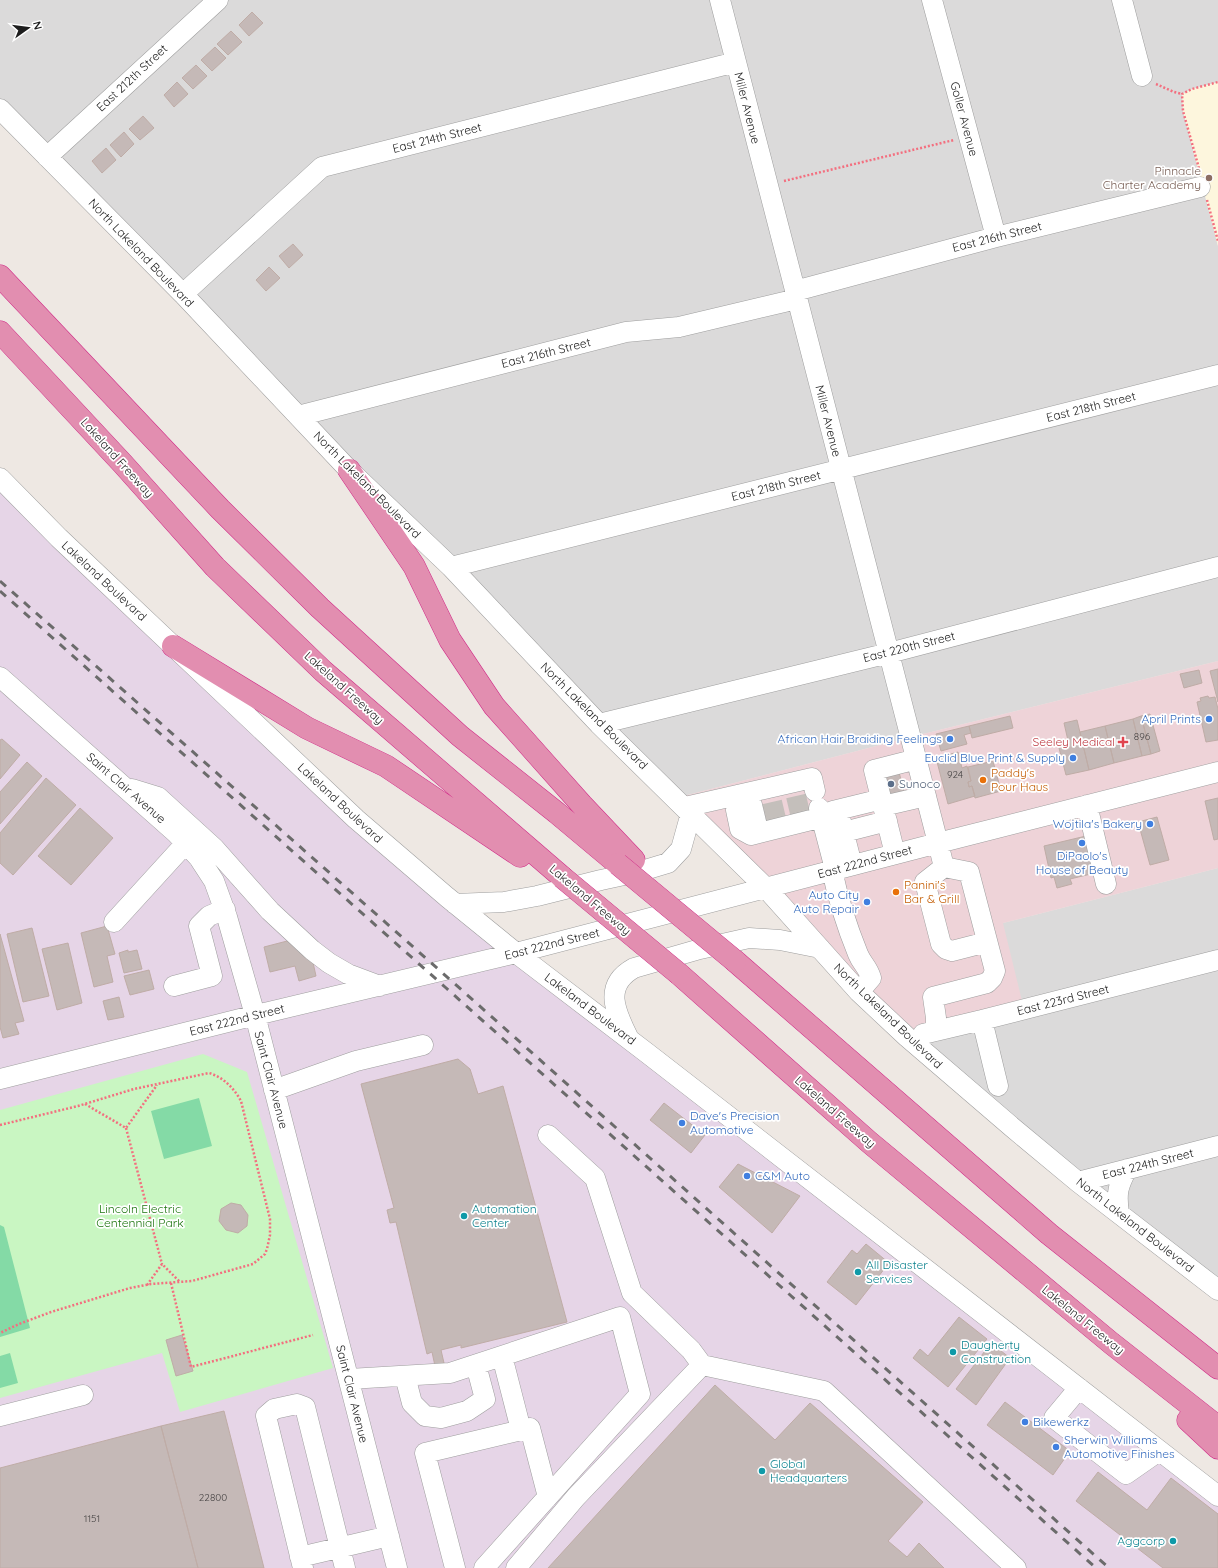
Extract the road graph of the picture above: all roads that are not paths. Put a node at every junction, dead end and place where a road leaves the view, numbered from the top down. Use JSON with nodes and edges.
{"nodes":[{"id":1,"x":218,"y":0,"type":"edge"},
{"id":2,"x":720,"y":0,"type":"edge"},
{"id":3,"x":932,"y":0,"type":"edge"},
{"id":4,"x":1122,"y":0,"type":"edge"},
{"id":5,"x":736,"y":62,"type":"junction"},
{"id":6,"x":1148,"y":80,"type":"road end"},
{"id":7,"x":0,"y":109,"type":"edge"},
{"id":8,"x":47,"y":157,"type":"junction"},
{"id":9,"x":1203,"y":187,"type":"road end"},
{"id":10,"x":996,"y":237,"type":"junction"},
{"id":11,"x":0,"y":276,"type":"edge"},
{"id":12,"x":182,"y":294,"type":"junction"},
{"id":13,"x":796,"y":295,"type":"junction"},
{"id":14,"x":0,"y":332,"type":"edge"},
{"id":15,"x":1218,"y":375,"type":"edge"},
{"id":16,"x":298,"y":416,"type":"junction"},
{"id":17,"x":349,"y":470,"type":"junction"},
{"id":18,"x":841,"y":470,"type":"junction"},
{"id":19,"x":0,"y":478,"type":"edge"},
{"id":20,"x":1218,"y":567,"type":"edge"},
{"id":21,"x":451,"y":568,"type":"junction"},
{"id":22,"x":173,"y":646,"type":"junction"},
{"id":23,"x":888,"y":653,"type":"junction"},
{"id":24,"x":0,"y":677,"type":"edge"},
{"id":25,"x":599,"y":724,"type":"junction"},
{"id":26,"x":917,"y":759,"type":"junction"},
{"id":27,"x":1218,"y":772,"type":"edge"},
{"id":28,"x":125,"y":787,"type":"junction"},
{"id":29,"x":926,"y":796,"type":"junction"},
{"id":30,"x":1087,"y":805,"type":"junction"},
{"id":31,"x":787,"y":806,"type":"junction"},
{"id":32,"x":884,"y":809,"type":"junction"},
{"id":33,"x":688,"y":810,"type":"junction"},
{"id":34,"x":844,"y":832,"type":"junction"},
{"id":35,"x":186,"y":843,"type":"junction"},
{"id":36,"x":938,"y":843,"type":"junction"},
{"id":37,"x":895,"y":854,"type":"junction"},
{"id":38,"x":626,"y":862,"type":"junction"},
{"id":39,"x":944,"y":866,"type":"junction"},
{"id":40,"x":840,"y":868,"type":"junction"},
{"id":41,"x":562,"y":877,"type":"junction"},
{"id":42,"x":1106,"y":884,"type":"dead end"},
{"id":43,"x":765,"y":887,"type":"junction"},
{"id":44,"x":455,"y":904,"type":"junction"},
{"id":45,"x":225,"y":909,"type":"junction"},
{"id":46,"x":114,"y":922,"type":"dead end"},
{"id":47,"x":987,"y":942,"type":"junction"},
{"id":48,"x":820,"y":948,"type":"junction"},
{"id":49,"x":516,"y":953,"type":"junction"},
{"id":50,"x":1218,"y":960,"type":"edge"},
{"id":51,"x":174,"y":986,"type":"dead end"},
{"id":52,"x":380,"y":986,"type":"junction"},
{"id":53,"x":859,"y":992,"type":"junction"},
{"id":54,"x":255,"y":1015,"type":"junction"},
{"id":55,"x":982,"y":1020,"type":"junction"},
{"id":56,"x":936,"y":1031,"type":"junction"},
{"id":57,"x":908,"y":1037,"type":"junction"},
{"id":58,"x":629,"y":1039,"type":"junction"},
{"id":59,"x":423,"y":1045,"type":"dead end"},
{"id":60,"x":0,"y":1079,"type":"edge"},
{"id":61,"x":998,"y":1086,"type":"dead end"},
{"id":62,"x":274,"y":1090,"type":"junction"},
{"id":63,"x":548,"y":1135,"type":"dead end"},
{"id":64,"x":1218,"y":1146,"type":"edge"},
{"id":65,"x":1127,"y":1169,"type":"junction"},
{"id":66,"x":1078,"y":1182,"type":"junction"},
{"id":67,"x":1119,"y":1213,"type":"junction"},
{"id":68,"x":1218,"y":1290,"type":"edge"},
{"id":69,"x":1157,"y":1319,"type":"junction"},
{"id":70,"x":1111,"y":1342,"type":"junction"},
{"id":71,"x":502,"y":1356,"type":"junction"},
{"id":72,"x":1218,"y":1357,"type":"edge"},
{"id":73,"x":476,"y":1365,"type":"junction"},
{"id":74,"x":702,"y":1365,"type":"junction"},
{"id":75,"x":1218,"y":1368,"type":"edge"},
{"id":76,"x":405,"y":1376,"type":"junction"},
{"id":77,"x":349,"y":1379,"type":"junction"},
{"id":78,"x":1079,"y":1388,"type":"junction"},
{"id":79,"x":83,"y":1395,"type":"dead end"},
{"id":80,"x":0,"y":1416,"type":"edge"},
{"id":81,"x":1218,"y":1427,"type":"edge"},
{"id":82,"x":521,"y":1430,"type":"junction"},
{"id":83,"x":1218,"y":1448,"type":"edge"},
{"id":84,"x":1159,"y":1451,"type":"junction"},
{"id":85,"x":1218,"y":1496,"type":"edge"},
{"id":86,"x":548,"y":1497,"type":"junction"},
{"id":87,"x":389,"y":1536,"type":"junction"},
{"id":88,"x":340,"y":1548,"type":"junction"},
{"id":89,"x":302,"y":1563,"type":"edge"},
{"id":90,"x":345,"y":1568,"type":"edge"},
{"id":91,"x":397,"y":1568,"type":"edge"},
{"id":92,"x":455,"y":1568,"type":"edge"},
{"id":93,"x":484,"y":1568,"type":"edge"},
{"id":94,"x":516,"y":1568,"type":"edge"},
{"id":95,"x":1016,"y":1568,"type":"edge"}],
"edges":[{"from":1,"to":8,"type":"street","name":"East 212th Street"},
{"from":2,"to":5,"type":"street","name":"Miller Avenue"},
{"from":3,"to":10,"type":"street","name":"Goller Avenue"},
{"from":4,"to":6,"type":"street"},
{"from":5,"to":12,"type":"street","name":"East 214th Street"},
{"from":5,"to":13,"type":"street","name":"Miller Avenue"},
{"from":7,"to":8,"type":"street","name":"North Lakeland Boulevard"},
{"from":8,"to":12,"type":"street","name":"North Lakeland Boulevard"},
{"from":9,"to":10,"type":"street","name":"East 216th Street"},
{"from":10,"to":13,"type":"street","name":"East 216th Street"},
{"from":11,"to":38,"type":"highway"},
{"from":12,"to":16,"type":"street","name":"North Lakeland Boulevard"},
{"from":13,"to":16,"type":"street","name":"East 216th Street"},
{"from":13,"to":18,"type":"street","name":"Miller Avenue"},
{"from":14,"to":41,"type":"highway","name":"Lakeland Freeway"},
{"from":15,"to":18,"type":"street","name":"East 218th Street"},
{"from":16,"to":17,"type":"street","name":"North Lakeland Boulevard"},
{"from":17,"to":21,"type":"street","name":"North Lakeland Boulevard"},
{"from":17,"to":38,"type":"highway"},
{"from":18,"to":21,"type":"street","name":"East 218th Street"},
{"from":18,"to":23,"type":"street","name":"Miller Avenue"},
{"from":19,"to":22,"type":"street","name":"Lakeland Boulevard"},
{"from":20,"to":23,"type":"street","name":"East 220th Street"},
{"from":21,"to":25,"type":"street","name":"North Lakeland Boulevard"},
{"from":22,"to":41,"type":"highway"},
{"from":22,"to":44,"type":"street","name":"Lakeland Boulevard"},
{"from":23,"to":25,"type":"street","name":"East 220th Street"},
{"from":23,"to":26,"type":"street","name":"Miller Avenue"},
{"from":24,"to":28,"type":"street","name":"Saint Clair Avenue"},
{"from":25,"to":33,"type":"street","name":"North Lakeland Boulevard"},
{"from":26,"to":29,"type":"street","name":"Miller Avenue"},
{"from":26,"to":32,"type":"street"},
{"from":27,"to":30,"type":"street","name":"East 222nd Street"},
{"from":28,"to":35,"type":"street","name":"Saint Clair Avenue"},
{"from":28,"to":52,"type":"street"},
{"from":29,"to":32,"type":"street"},
{"from":29,"to":36,"type":"street","name":"Miller Avenue"},
{"from":30,"to":36,"type":"street","name":"East 222nd Street"},
{"from":30,"to":42,"type":"street"},
{"from":31,"to":32,"type":"street"},
{"from":31,"to":33,"type":"street"},
{"from":31,"to":34,"type":"street"},
{"from":31,"to":40,"type":"street"},
{"from":32,"to":34,"type":"street"},
{"from":32,"to":37,"type":"street"},
{"from":33,"to":43,"type":"street","name":"North Lakeland Boulevard"},
{"from":33,"to":44,"type":"street"},
{"from":34,"to":40,"type":"street"},
{"from":35,"to":45,"type":"street","name":"Saint Clair Avenue"},
{"from":35,"to":46,"type":"street"},
{"from":36,"to":37,"type":"street","name":"East 222nd Street"},
{"from":36,"to":39,"type":"street","name":"Miller Avenue"},
{"from":37,"to":40,"type":"street","name":"East 222nd Street"},
{"from":38,"to":69,"type":"highway","bridge":true},
{"from":39,"to":47,"type":"street"},
{"from":39,"to":47,"type":"street"},
{"from":40,"to":43,"type":"street","name":"East 222nd Street"},
{"from":40,"to":53,"type":"street"},
{"from":41,"to":70,"type":"highway","name":"Lakeland Freeway","bridge":true},
{"from":43,"to":48,"type":"street","name":"North Lakeland Boulevard"},
{"from":43,"to":49,"type":"street","name":"East 222nd Street"},
{"from":44,"to":49,"type":"street","name":"Lakeland Boulevard"},
{"from":45,"to":51,"type":"street"},
{"from":45,"to":54,"type":"street","name":"Saint Clair Avenue"},
{"from":47,"to":56,"type":"street"},
{"from":48,"to":53,"type":"street","name":"North Lakeland Boulevard"},
{"from":48,"to":58,"type":"street"},
{"from":49,"to":52,"type":"street","name":"East 222nd Street"},
{"from":49,"to":58,"type":"street","name":"Lakeland Boulevard"},
{"from":50,"to":55,"type":"street","name":"East 223rd Street"},
{"from":52,"to":54,"type":"street","name":"East 222nd Street"},
{"from":53,"to":57,"type":"street","name":"North Lakeland Boulevard"},
{"from":54,"to":60,"type":"street","name":"East 222nd Street"},
{"from":54,"to":62,"type":"street","name":"Saint Clair Avenue"},
{"from":55,"to":56,"type":"street","name":"East 223rd Street"},
{"from":55,"to":61,"type":"street"},
{"from":56,"to":57,"type":"street","name":"East 223rd Street"},
{"from":57,"to":66,"type":"street","name":"North Lakeland Boulevard"},
{"from":58,"to":78,"type":"street","name":"Lakeland Boulevard"},
{"from":59,"to":62,"type":"street"},
{"from":62,"to":77,"type":"street","name":"Saint Clair Avenue"},
{"from":63,"to":74,"type":"street"},
{"from":64,"to":65,"type":"street","name":"East 224th Street"},
{"from":65,"to":66,"type":"street","name":"East 224th Street"},
{"from":65,"to":67,"type":"street"},
{"from":66,"to":67,"type":"street","name":"North Lakeland Boulevard"},
{"from":67,"to":68,"type":"street","name":"North Lakeland Boulevard"},
{"from":69,"to":72,"type":"highway"},
{"from":69,"to":75,"type":"highway"},
{"from":70,"to":81,"type":"highway","name":"Lakeland Freeway"},
{"from":70,"to":83,"type":"highway"},
{"from":71,"to":73,"type":"street"},
{"from":71,"to":82,"type":"street"},
{"from":71,"to":86,"type":"street"},
{"from":73,"to":76,"type":"street"},
{"from":73,"to":76,"type":"street"},
{"from":74,"to":94,"type":"street"},
{"from":74,"to":95,"type":"street"},
{"from":76,"to":77,"type":"street"},
{"from":77,"to":87,"type":"street","name":"Saint Clair Avenue"},
{"from":78,"to":84,"type":"street","name":"Lakeland Boulevard"},
{"from":78,"to":84,"type":"street"},
{"from":79,"to":80,"type":"street"},
{"from":82,"to":86,"type":"street"},
{"from":82,"to":92,"type":"street"},
{"from":84,"to":85,"type":"street","name":"Lakeland Boulevard"},
{"from":86,"to":93,"type":"street"},
{"from":87,"to":88,"type":"street"},
{"from":87,"to":91,"type":"street","name":"Saint Clair Avenue"},
{"from":88,"to":89,"type":"street"},
{"from":88,"to":89,"type":"street"},
{"from":88,"to":90,"type":"street"}]}
